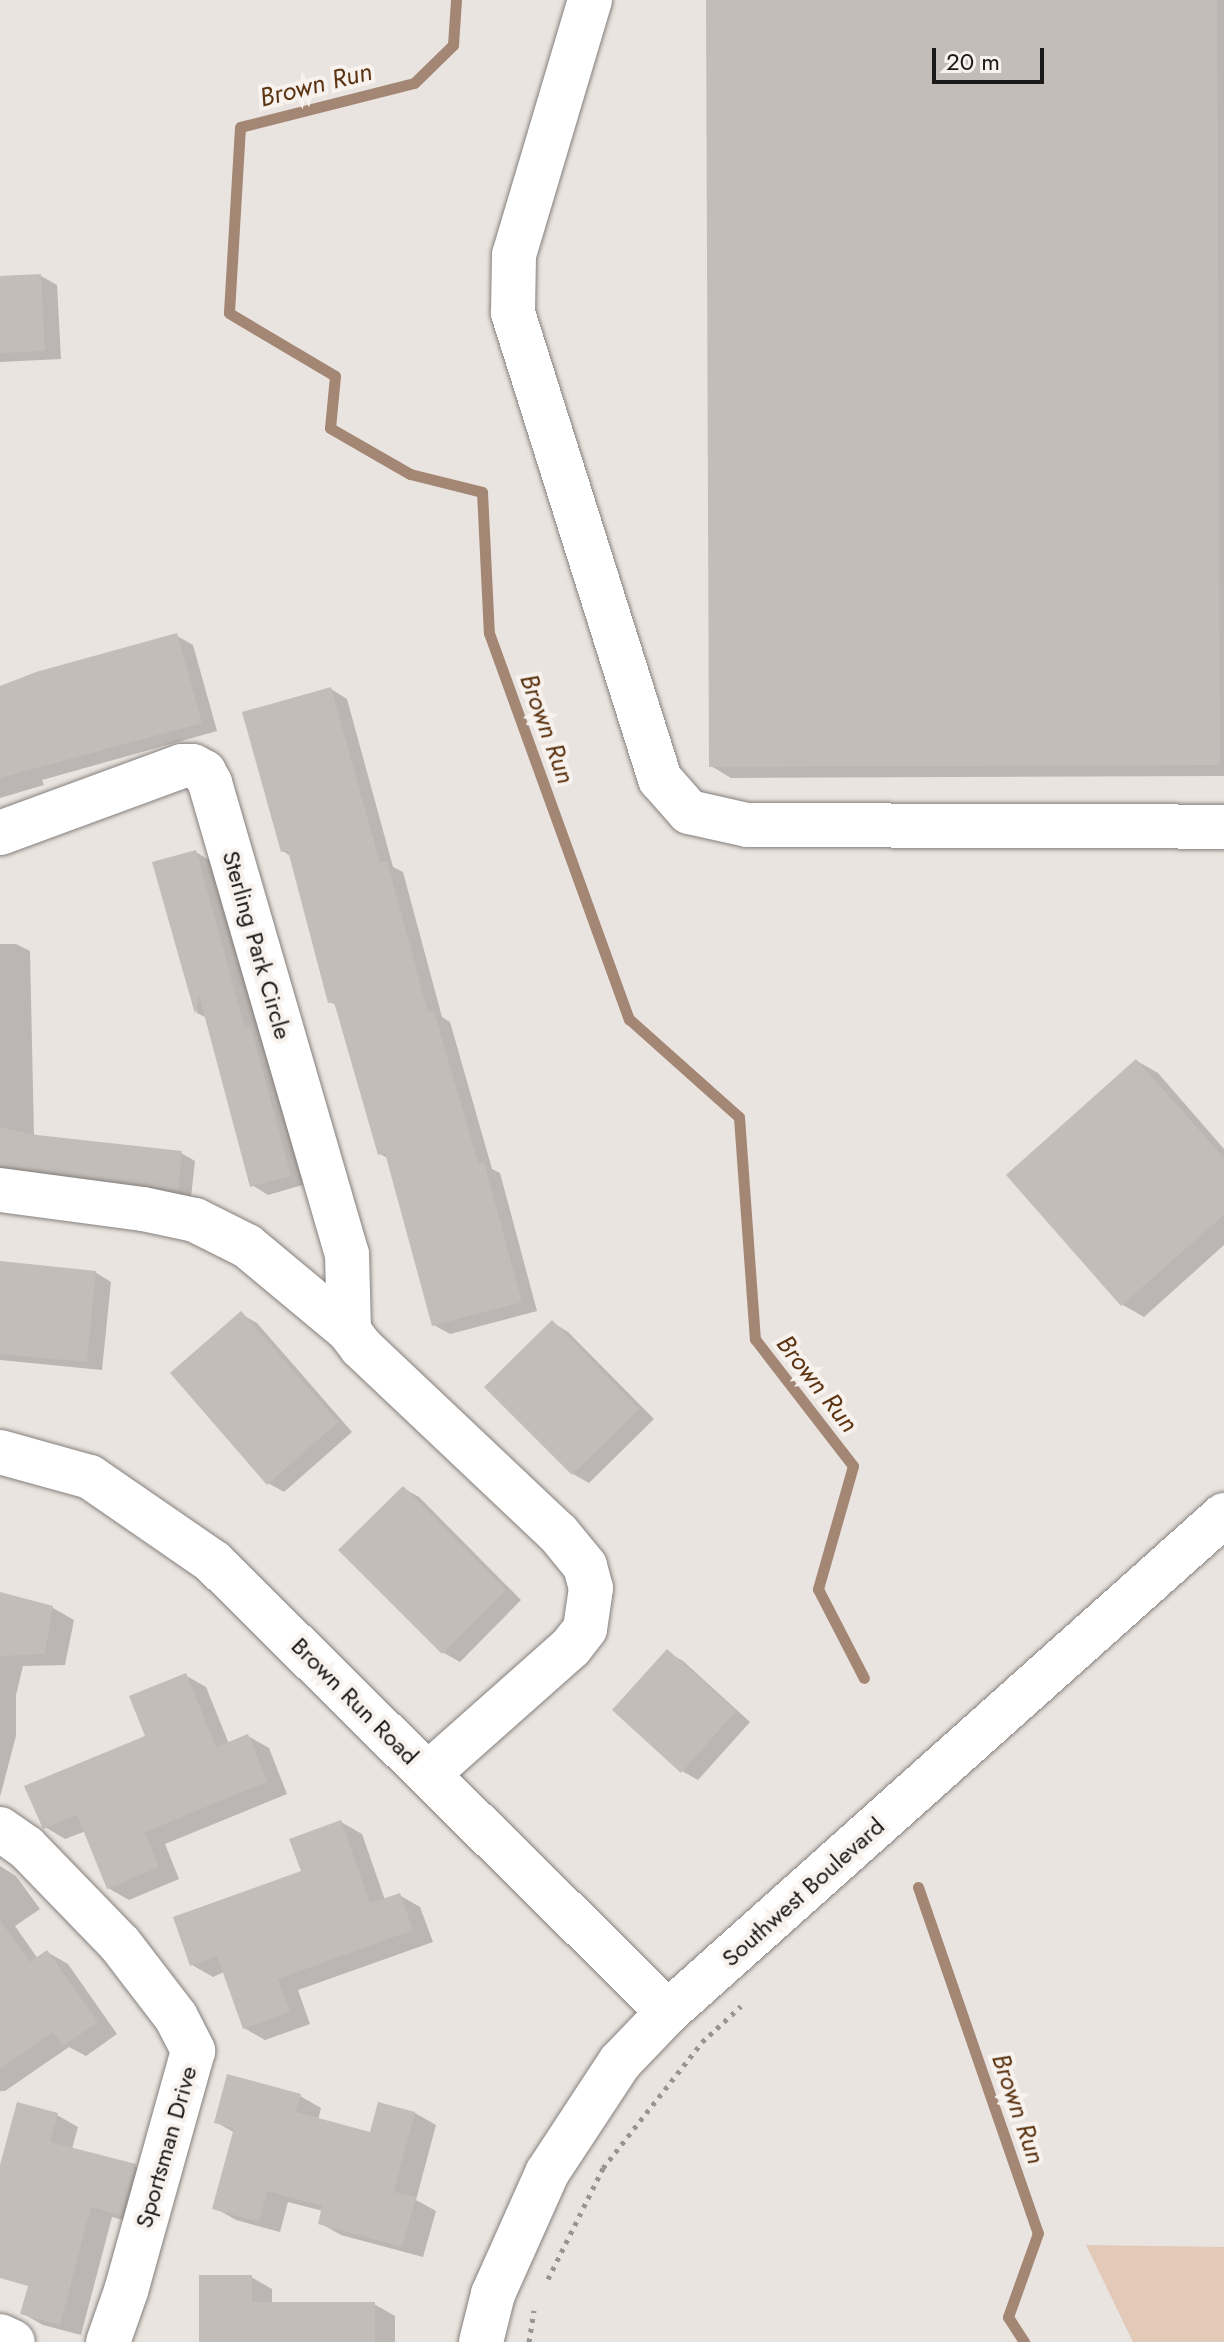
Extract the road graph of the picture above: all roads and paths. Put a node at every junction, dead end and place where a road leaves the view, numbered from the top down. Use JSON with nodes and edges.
{"nodes":[{"id":1,"x":590,"y":0,"type":"edge"},
{"id":2,"x":1224,"y":827,"type":"edge"},
{"id":3,"x":0,"y":833,"type":"edge"},
{"id":4,"x":0,"y":1190,"type":"edge"},
{"id":5,"x":349,"y":1331,"type":"junction"},
{"id":6,"x":0,"y":1452,"type":"edge"},
{"id":7,"x":1224,"y":1515,"type":"edge"},
{"id":8,"x":428,"y":1774,"type":"junction"},
{"id":9,"x":0,"y":1829,"type":"edge"},
{"id":10,"x":747,"y":2001,"type":"dead end"},
{"id":11,"x":668,"y":2012,"type":"junction"},
{"id":12,"x":542,"y":2292,"type":"dead end"},
{"id":13,"x":535,"y":2305,"type":"dead end"},
{"id":14,"x":0,"y":2336,"type":"edge"},
{"id":15,"x":13,"y":2342,"type":"edge"},
{"id":16,"x":108,"y":2342,"type":"edge"},
{"id":17,"x":481,"y":2342,"type":"edge"},
{"id":18,"x":529,"y":2342,"type":"edge"}],
"edges":[{"from":1,"to":2,"type":"street"},
{"from":3,"to":5,"type":"street","name":"Sterling Park Circle"},
{"from":4,"to":5,"type":"street"},
{"from":5,"to":8,"type":"street"},
{"from":6,"to":8,"type":"street","name":"Brown Run Road"},
{"from":7,"to":11,"type":"street","name":"Southwest Boulevard"},
{"from":8,"to":11,"type":"street","name":"Brown Run Road"},
{"from":9,"to":16,"type":"street","name":"Sportsman Drive"},
{"from":10,"to":12,"type":"path"},
{"from":11,"to":17,"type":"street","name":"Southwest Boulevard"},
{"from":13,"to":18,"type":"path"},
{"from":14,"to":15,"type":"street"}]}
